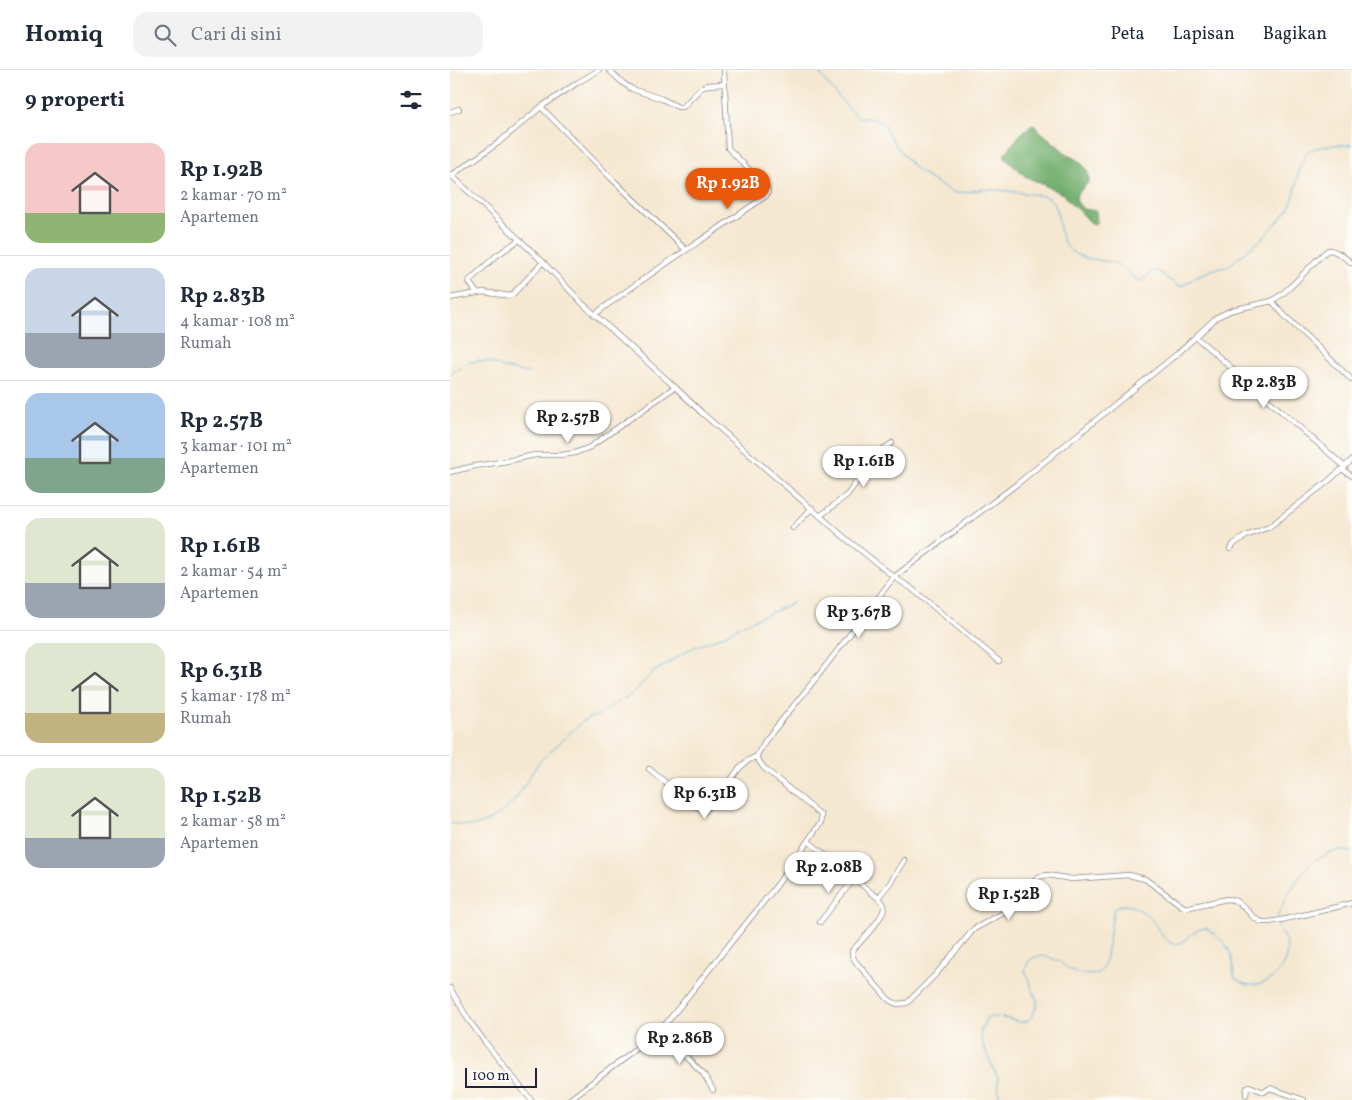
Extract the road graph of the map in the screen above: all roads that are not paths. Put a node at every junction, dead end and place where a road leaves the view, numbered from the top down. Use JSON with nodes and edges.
{"nodes":[{"id":1,"x":599,"y":70,"type":"edge"},
{"id":2,"x":609,"y":70,"type":"edge"},
{"id":3,"x":724,"y":70,"type":"edge"},
{"id":4,"x":724,"y":84,"type":"junction"},
{"id":5,"x":541,"y":107,"type":"junction"},
{"id":6,"x":459,"y":109,"type":"dead end"},
{"id":7,"x":450,"y":112,"type":"edge"},
{"id":8,"x":451,"y":174,"type":"edge"},
{"id":9,"x":519,"y":240,"type":"junction"},
{"id":10,"x":686,"y":250,"type":"junction"},
{"id":11,"x":543,"y":262,"type":"junction"},
{"id":12,"x":1352,"y":263,"type":"edge"},
{"id":13,"x":477,"y":293,"type":"junction"},
{"id":14,"x":450,"y":298,"type":"edge"},
{"id":15,"x":1272,"y":302,"type":"junction"},
{"id":16,"x":594,"y":315,"type":"junction"},
{"id":17,"x":1196,"y":337,"type":"junction"},
{"id":18,"x":1352,"y":380,"type":"edge"},
{"id":19,"x":675,"y":387,"type":"junction"},
{"id":20,"x":892,"y":442,"type":"dead end"},
{"id":21,"x":1352,"y":460,"type":"edge"},
{"id":22,"x":1344,"y":468,"type":"junction"},
{"id":23,"x":450,"y":472,"type":"edge"},
{"id":24,"x":1352,"y":476,"type":"edge"},
{"id":25,"x":812,"y":508,"type":"junction"},
{"id":26,"x":820,"y":516,"type":"junction"},
{"id":27,"x":793,"y":528,"type":"dead end"},
{"id":28,"x":1230,"y":549,"type":"dead end"},
{"id":29,"x":894,"y":577,"type":"junction"},
{"id":30,"x":999,"y":661,"type":"dead end"},
{"id":31,"x":756,"y":757,"type":"junction"},
{"id":32,"x":649,"y":770,"type":"dead end"},
{"id":33,"x":808,"y":842,"type":"junction"},
{"id":34,"x":904,"y":860,"type":"dead end"},
{"id":35,"x":854,"y":879,"type":"junction"},
{"id":36,"x":878,"y":898,"type":"junction"},
{"id":37,"x":1352,"y":903,"type":"edge"},
{"id":38,"x":820,"y":922,"type":"dead end"},
{"id":39,"x":450,"y":988,"type":"edge"},
{"id":40,"x":660,"y":1031,"type":"junction"},
{"id":41,"x":713,"y":1090,"type":"dead end"},
{"id":42,"x":1246,"y":1095,"type":"dead end"},
{"id":43,"x":531,"y":1100,"type":"edge"},
{"id":44,"x":569,"y":1100,"type":"edge"},
{"id":45,"x":1304,"y":1100,"type":"edge"}],
"edges":[{"from":1,"to":5,"type":"street"},
{"from":2,"to":4,"type":"street"},
{"from":3,"to":4,"type":"street"},
{"from":4,"to":10,"type":"street"},
{"from":5,"to":8,"type":"street"},
{"from":5,"to":10,"type":"street"},
{"from":6,"to":7,"type":"street"},
{"from":8,"to":9,"type":"street"},
{"from":9,"to":11,"type":"street"},
{"from":9,"to":13,"type":"street"},
{"from":10,"to":16,"type":"street"},
{"from":11,"to":13,"type":"street"},
{"from":11,"to":16,"type":"street"},
{"from":12,"to":15,"type":"street"},
{"from":13,"to":14,"type":"street"},
{"from":15,"to":17,"type":"street"},
{"from":15,"to":18,"type":"street"},
{"from":16,"to":19,"type":"street"},
{"from":17,"to":22,"type":"street"},
{"from":17,"to":29,"type":"street"},
{"from":19,"to":23,"type":"street"},
{"from":19,"to":25,"type":"street"},
{"from":20,"to":26,"type":"street"},
{"from":21,"to":22,"type":"street"},
{"from":22,"to":24,"type":"street"},
{"from":22,"to":28,"type":"street"},
{"from":25,"to":26,"type":"street"},
{"from":25,"to":27,"type":"street"},
{"from":26,"to":29,"type":"street"},
{"from":29,"to":30,"type":"street"},
{"from":29,"to":31,"type":"street"},
{"from":31,"to":32,"type":"street"},
{"from":31,"to":33,"type":"street"},
{"from":33,"to":35,"type":"street"},
{"from":33,"to":40,"type":"street"},
{"from":34,"to":36,"type":"street"},
{"from":35,"to":36,"type":"street"},
{"from":35,"to":38,"type":"street"},
{"from":36,"to":37,"type":"street"},
{"from":39,"to":43,"type":"street"},
{"from":40,"to":41,"type":"street"},
{"from":40,"to":44,"type":"street"},
{"from":42,"to":45,"type":"street"}]}
